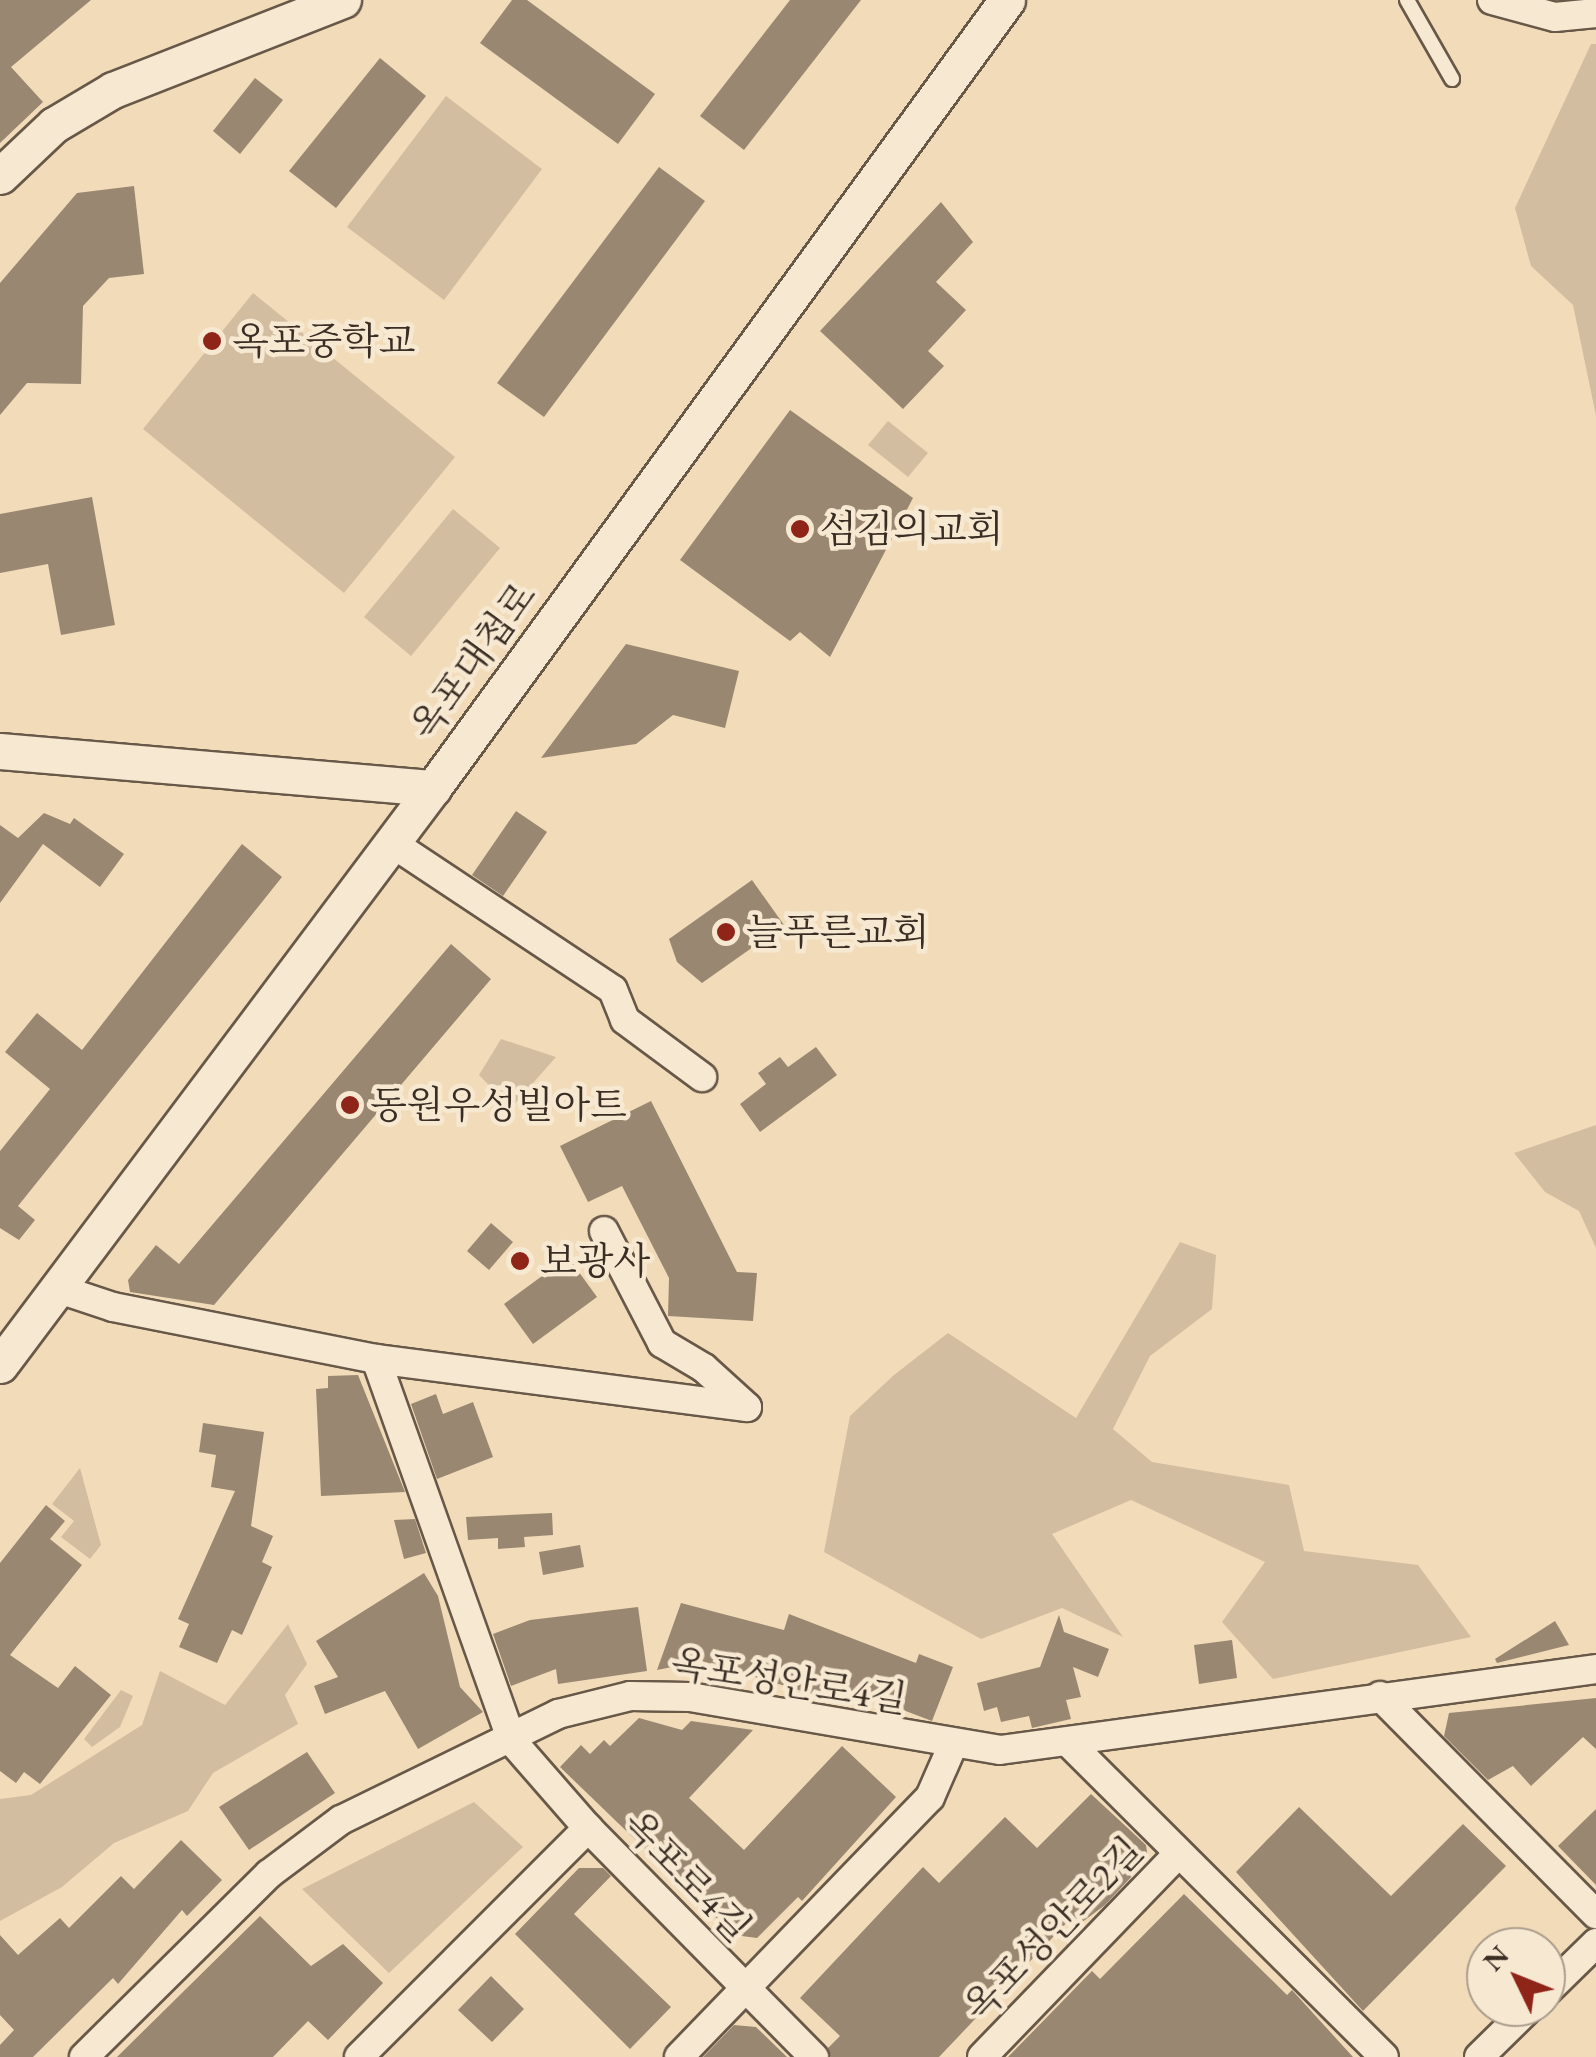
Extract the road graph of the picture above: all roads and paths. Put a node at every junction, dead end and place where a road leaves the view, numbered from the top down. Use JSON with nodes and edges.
{"nodes":[{"id":1,"x":343,"y":0,"type":"edge"},
{"id":2,"x":1007,"y":0,"type":"edge"},
{"id":3,"x":1407,"y":0,"type":"edge"},
{"id":4,"x":1492,"y":0,"type":"edge"},
{"id":5,"x":1596,"y":13,"type":"edge"},
{"id":6,"x":1452,"y":80,"type":"dead end"},
{"id":7,"x":1,"y":173,"type":"edge"},
{"id":8,"x":0,"y":751,"type":"edge"},
{"id":9,"x":433,"y":788,"type":"junction"},
{"id":10,"x":392,"y":843,"type":"junction"},
{"id":11,"x":702,"y":1077,"type":"dead end"},
{"id":12,"x":604,"y":1230,"type":"dead end"},
{"id":13,"x":58,"y":1289,"type":"junction"},
{"id":14,"x":5,"y":1346,"type":"edge"},
{"id":15,"x":376,"y":1359,"type":"junction"},
{"id":16,"x":1596,"y":1669,"type":"edge"},
{"id":17,"x":1380,"y":1696,"type":"junction"},
{"id":18,"x":512,"y":1742,"type":"junction"},
{"id":19,"x":1070,"y":1744,"type":"junction"},
{"id":20,"x":952,"y":1746,"type":"junction"},
{"id":21,"x":588,"y":1828,"type":"junction"},
{"id":22,"x":1178,"y":1854,"type":"junction"},
{"id":23,"x":1596,"y":1914,"type":"edge"},
{"id":24,"x":1596,"y":1943,"type":"edge"},
{"id":25,"x":1566,"y":1972,"type":"edge"},
{"id":26,"x":746,"y":1990,"type":"junction"},
{"id":27,"x":1509,"y":2027,"type":"edge"},
{"id":28,"x":84,"y":2057,"type":"edge"},
{"id":29,"x":359,"y":2057,"type":"edge"},
{"id":30,"x":679,"y":2057,"type":"edge"},
{"id":31,"x":814,"y":2057,"type":"edge"},
{"id":32,"x":982,"y":2057,"type":"edge"},
{"id":33,"x":1384,"y":2057,"type":"edge"},
{"id":34,"x":1478,"y":2057,"type":"edge"}],
"edges":[{"from":1,"to":7,"type":"street"},
{"from":2,"to":9,"type":"street","name":"옥포대첩로"},
{"from":3,"to":6,"type":"lane"},
{"from":4,"to":5,"type":"street"},
{"from":8,"to":9,"type":"street"},
{"from":9,"to":10,"type":"street","name":"옥포대첩로"},
{"from":10,"to":11,"type":"street"},
{"from":10,"to":13,"type":"street","name":"옥포대첩로"},
{"from":12,"to":15,"type":"street"},
{"from":13,"to":14,"type":"street","name":"옥포대첩로"},
{"from":13,"to":15,"type":"street"},
{"from":15,"to":18,"type":"street"},
{"from":16,"to":17,"type":"street","name":"옥포성안로4길"},
{"from":17,"to":19,"type":"street","name":"옥포성안로4길"},
{"from":17,"to":23,"type":"street"},
{"from":18,"to":20,"type":"street","name":"옥포성안로4길"},
{"from":18,"to":21,"type":"street","name":"옥포로4길"},
{"from":18,"to":28,"type":"street","name":"옥포성안로4길"},
{"from":19,"to":20,"type":"street","name":"옥포성안로4길"},
{"from":19,"to":22,"type":"street"},
{"from":20,"to":26,"type":"street"},
{"from":21,"to":26,"type":"street","name":"옥포로4길"},
{"from":21,"to":29,"type":"street"},
{"from":22,"to":32,"type":"street","name":"옥포성안로2길"},
{"from":22,"to":33,"type":"street"},
{"from":24,"to":25,"type":"street"},
{"from":26,"to":30,"type":"street"},
{"from":26,"to":31,"type":"street","name":"옥포로4길"},
{"from":27,"to":34,"type":"street"}]}
